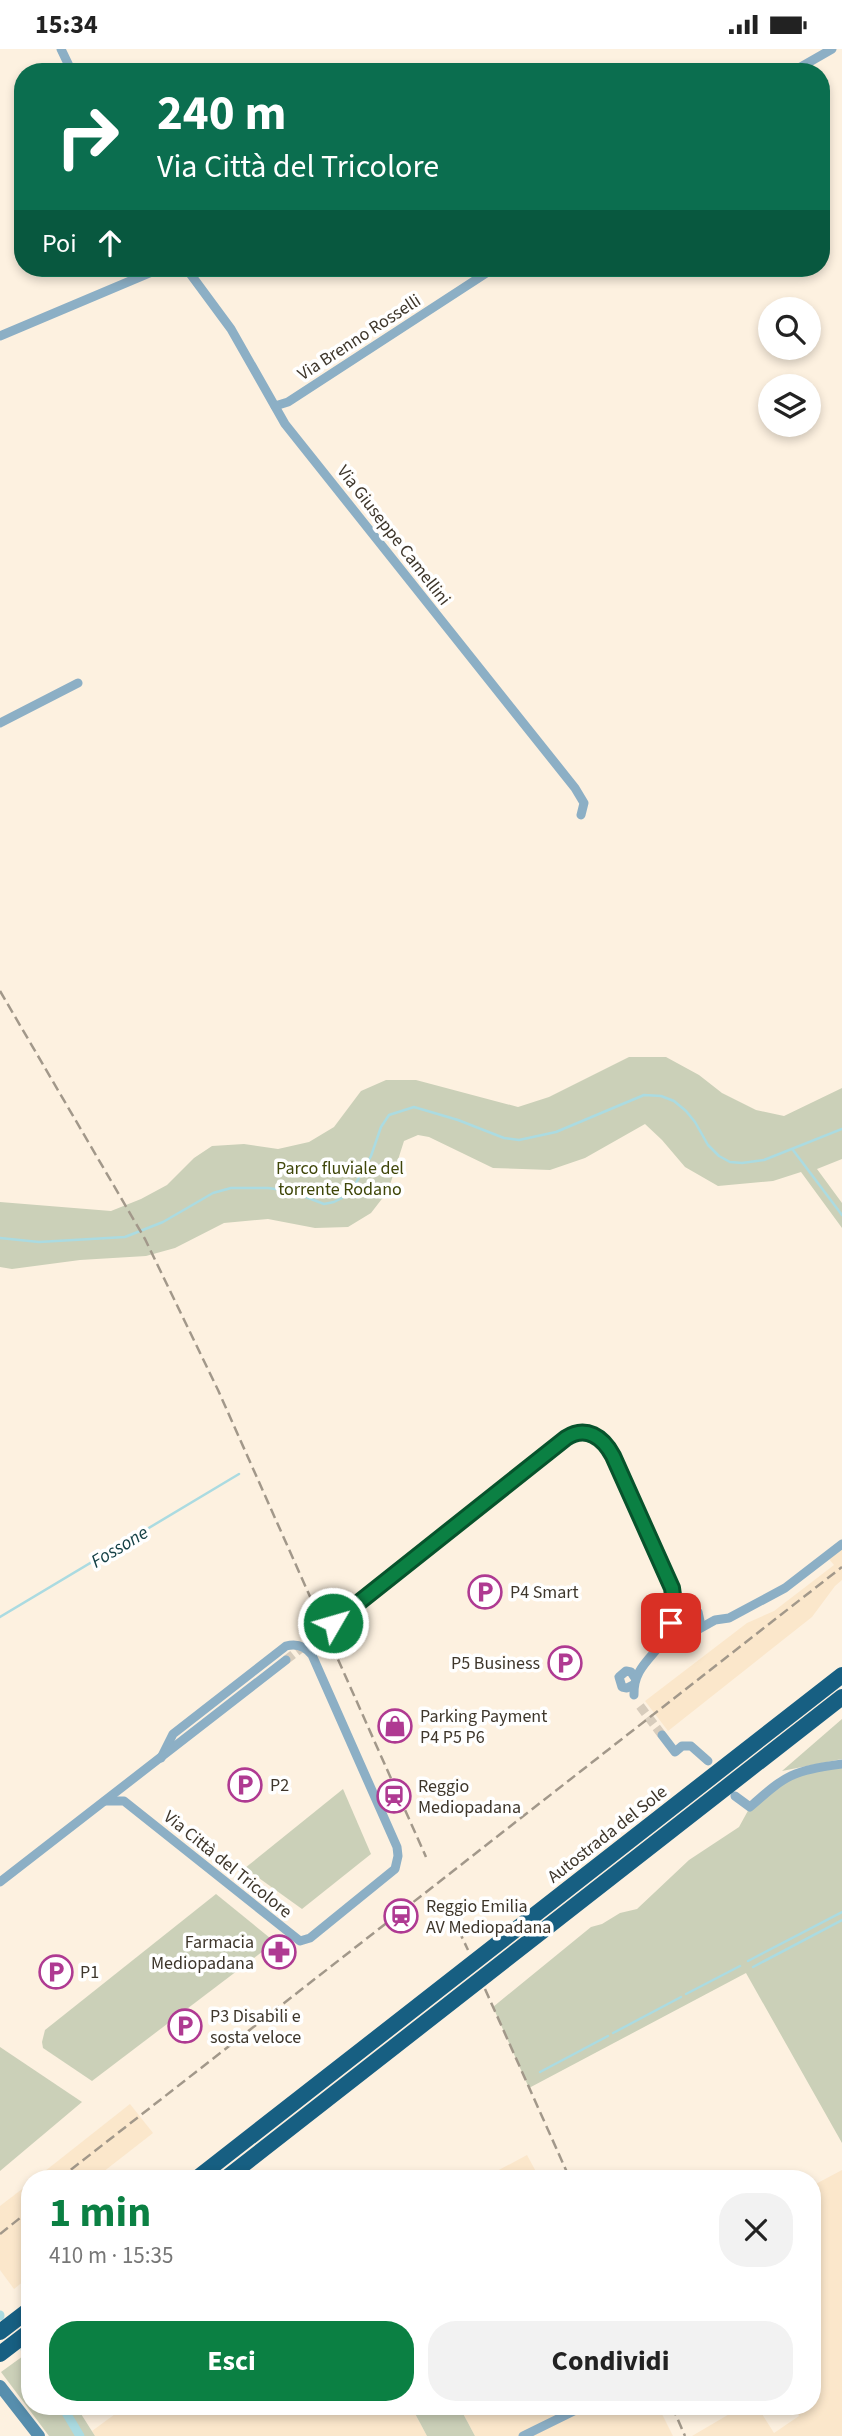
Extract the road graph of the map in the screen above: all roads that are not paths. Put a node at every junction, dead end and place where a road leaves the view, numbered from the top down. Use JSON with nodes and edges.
{"nodes":[{"id":1,"x":832,"y":49,"type":"edge"},
{"id":2,"x":808,"y":63,"type":"edge"},
{"id":3,"x":142,"y":277,"type":"edge"},
{"id":4,"x":193,"y":277,"type":"edge"},
{"id":5,"x":480,"y":277,"type":"edge"},
{"id":6,"x":0,"y":336,"type":"edge"},
{"id":7,"x":275,"y":406,"type":"junction"},
{"id":8,"x":78,"y":683,"type":"dead end"},
{"id":9,"x":0,"y":723,"type":"edge"},
{"id":10,"x":581,"y":815,"type":"dead end"},
{"id":11,"x":842,"y":1544,"type":"edge"},
{"id":12,"x":672,"y":1588,"type":"junction"},
{"id":13,"x":687,"y":1605,"type":"junction"},
{"id":14,"x":675,"y":1610,"type":"junction"},
{"id":15,"x":698,"y":1612,"type":"junction"},
{"id":16,"x":715,"y":1620,"type":"junction"},
{"id":17,"x":333,"y":1623,"type":"tunnel mouth"},
{"id":18,"x":671,"y":1623,"type":"junction"},
{"id":19,"x":697,"y":1629,"type":"junction"},
{"id":20,"x":680,"y":1633,"type":"junction"},
{"id":21,"x":663,"y":1641,"type":"junction"},
{"id":22,"x":286,"y":1660,"type":"tunnel mouth"},
{"id":23,"x":842,"y":1675,"type":"edge"},
{"id":24,"x":842,"y":1696,"type":"edge"},
{"id":25,"x":640,"y":1706,"type":"tunnel mouth"},
{"id":26,"x":662,"y":1735,"type":"tunnel mouth"},
{"id":27,"x":161,"y":1758,"type":"junction"},
{"id":28,"x":708,"y":1761,"type":"dead end"},
{"id":29,"x":842,"y":1764,"type":"edge"},
{"id":30,"x":735,"y":1796,"type":"dead end"},
{"id":31,"x":105,"y":1801,"type":"junction"},
{"id":32,"x":0,"y":1882,"type":"edge"},
{"id":33,"x":209,"y":2170,"type":"edge"},
{"id":34,"x":236,"y":2170,"type":"edge"},
{"id":35,"x":21,"y":2316,"type":"edge"},
{"id":36,"x":0,"y":2332,"type":"edge"},
{"id":37,"x":21,"y":2338,"type":"edge"},
{"id":38,"x":0,"y":2354,"type":"edge"},
{"id":39,"x":0,"y":2386,"type":"edge"},
{"id":40,"x":21,"y":2413,"type":"edge"},
{"id":41,"x":23,"y":2415,"type":"edge"},
{"id":42,"x":566,"y":2415,"type":"edge"},
{"id":43,"x":39,"y":2436,"type":"edge"},
{"id":44,"x":523,"y":2436,"type":"edge"}],
"edges":[{"from":1,"to":2,"type":"street"},
{"from":3,"to":6,"type":"street"},
{"from":4,"to":7,"type":"street","name":"Via Giuseppe Camellini"},
{"from":5,"to":7,"type":"street","name":"Via Brenno Rosselli"},
{"from":7,"to":10,"type":"street","name":"Via Giuseppe Camellini"},
{"from":8,"to":9,"type":"street"},
{"from":11,"to":16,"type":"street"},
{"from":12,"to":13,"type":"street"},
{"from":12,"to":14,"type":"street"},
{"from":12,"to":17,"type":"street"},
{"from":13,"to":14,"type":"street"},
{"from":13,"to":15,"type":"street"},
{"from":14,"to":18,"type":"street"},
{"from":15,"to":16,"type":"street"},
{"from":15,"to":19,"type":"street"},
{"from":16,"to":19,"type":"street"},
{"from":18,"to":20,"type":"street"},
{"from":18,"to":21,"type":"street"},
{"from":19,"to":20,"type":"street"},
{"from":20,"to":21,"type":"street"},
{"from":21,"to":25,"type":"street"},
{"from":22,"to":27,"type":"street"},
{"from":23,"to":33,"type":"highway","name":"Autostrada del Sole"},
{"from":24,"to":34,"type":"highway","name":"Autostrada del Sole"},
{"from":26,"to":28,"type":"street"},
{"from":27,"to":31,"type":"street","name":"Via Città del Tricolore"},
{"from":27,"to":31,"type":"street","name":"Via Città del Tricolore"},
{"from":29,"to":30,"type":"street"},
{"from":31,"to":32,"type":"street","name":"Via Città del Tricolore"},
{"from":35,"to":36,"type":"highway"},
{"from":37,"to":38,"type":"highway"},
{"from":39,"to":40,"type":"street"},
{"from":41,"to":43,"type":"street"},
{"from":42,"to":44,"type":"street"}]}
